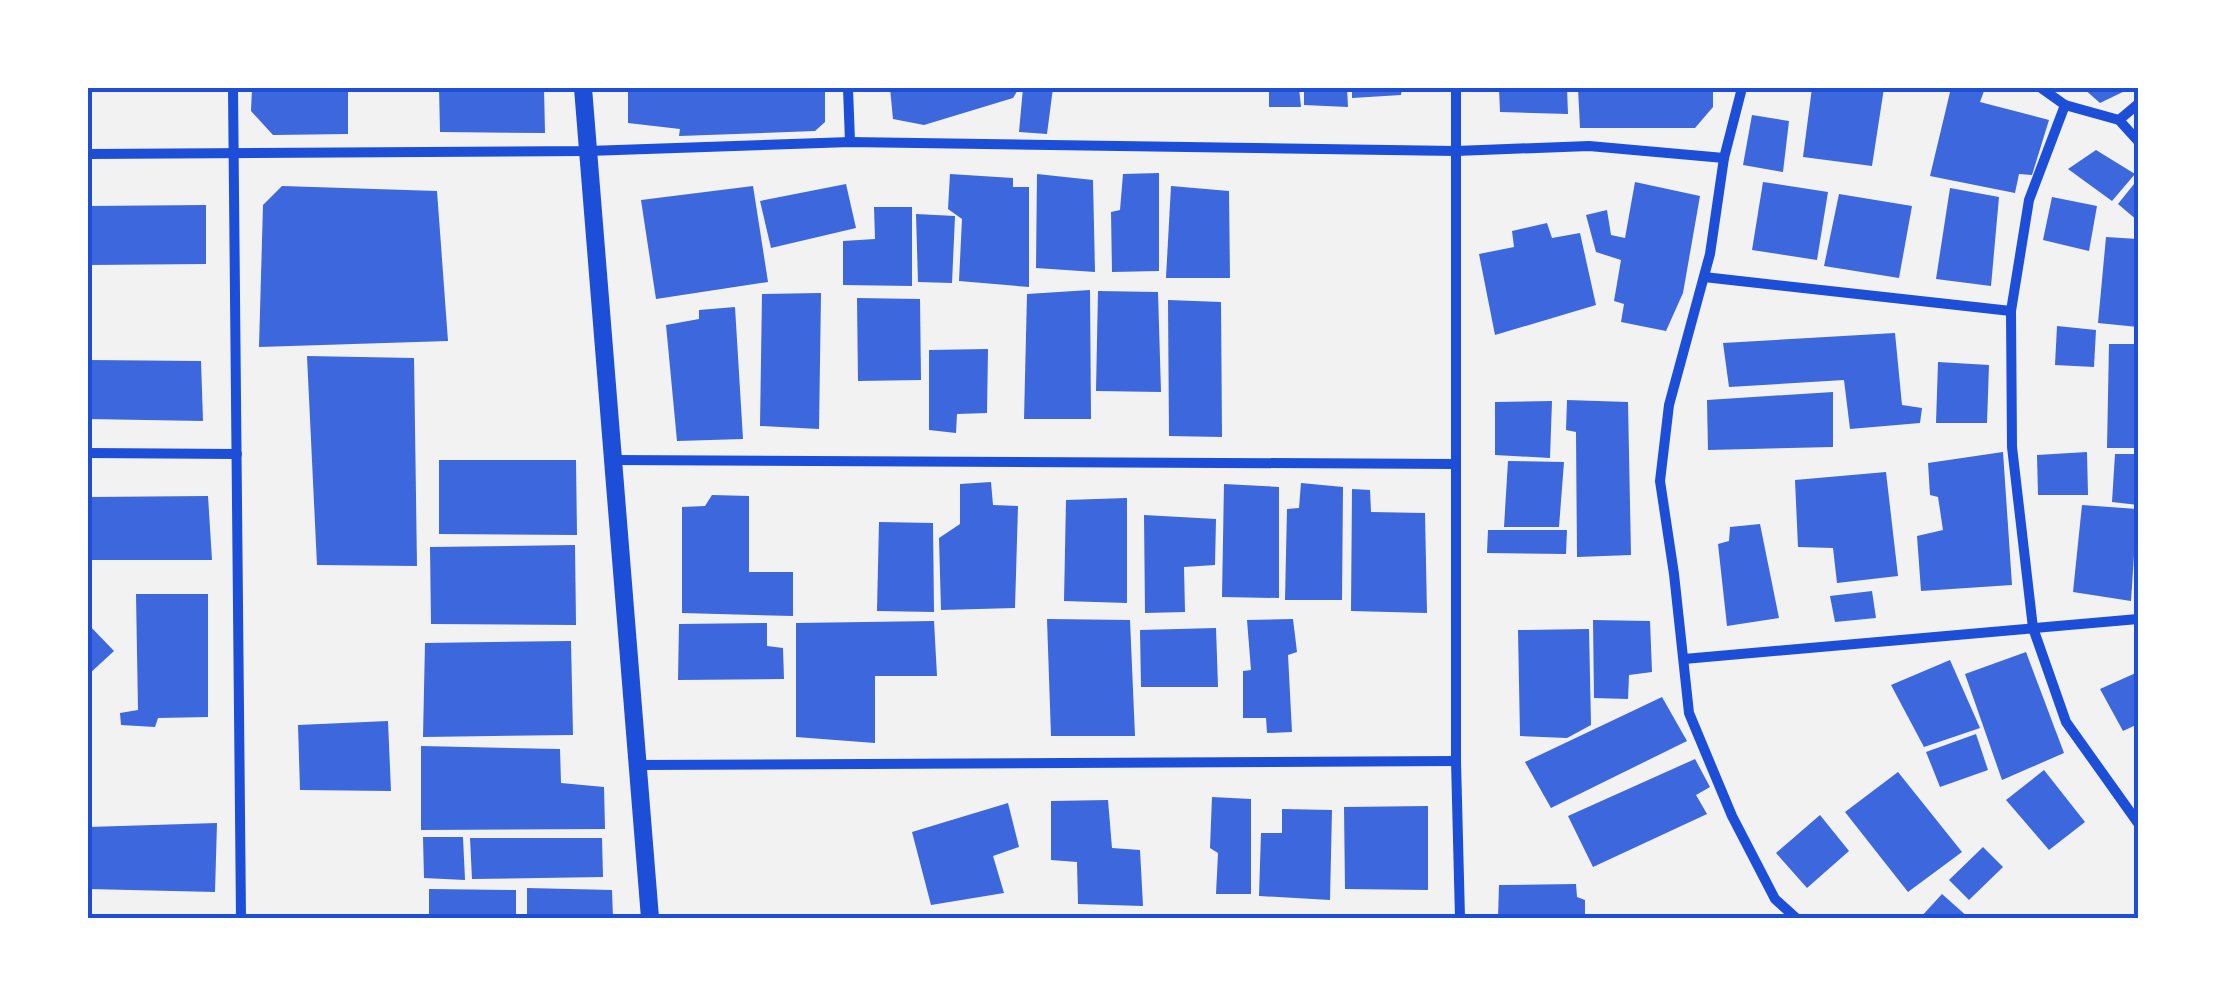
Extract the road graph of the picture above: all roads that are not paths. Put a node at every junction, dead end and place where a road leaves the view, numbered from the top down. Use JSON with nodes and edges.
{"nodes":[{"id":1,"x":233,"y":88,"type":"edge"},
{"id":2,"x":582,"y":88,"type":"edge"},
{"id":3,"x":848,"y":88,"type":"edge"},
{"id":4,"x":1456,"y":88,"type":"edge"},
{"id":5,"x":1742,"y":88,"type":"edge"},
{"id":6,"x":2041,"y":88,"type":"edge"},
{"id":7,"x":2138,"y":104,"type":"edge"},
{"id":8,"x":2065,"y":105,"type":"junction"},
{"id":9,"x":2119,"y":120,"type":"junction"},
{"id":10,"x":2138,"y":141,"type":"edge"},
{"id":11,"x":850,"y":142,"type":"junction"},
{"id":12,"x":1456,"y":150,"type":"junction"},
{"id":13,"x":588,"y":151,"type":"junction"},
{"id":14,"x":234,"y":153,"type":"junction"},
{"id":15,"x":88,"y":154,"type":"edge"},
{"id":16,"x":1724,"y":158,"type":"junction"},
{"id":17,"x":1704,"y":276,"type":"junction"},
{"id":18,"x":2011,"y":310,"type":"junction"},
{"id":19,"x":88,"y":453,"type":"edge"},
{"id":20,"x":237,"y":454,"type":"junction"},
{"id":21,"x":613,"y":460,"type":"junction"},
{"id":22,"x":1456,"y":464,"type":"junction"},
{"id":23,"x":2138,"y":619,"type":"edge"},
{"id":24,"x":2033,"y":628,"type":"junction"},
{"id":25,"x":1684,"y":659,"type":"junction"},
{"id":26,"x":1456,"y":760,"type":"junction"},
{"id":27,"x":638,"y":766,"type":"junction"},
{"id":28,"x":2138,"y":822,"type":"edge"},
{"id":29,"x":241,"y":918,"type":"edge"},
{"id":30,"x":650,"y":918,"type":"edge"},
{"id":31,"x":1460,"y":918,"type":"edge"},
{"id":32,"x":1796,"y":918,"type":"edge"}],
"edges":[{"from":1,"to":14,"type":"street"},
{"from":2,"to":13,"type":"street"},
{"from":3,"to":11,"type":"street"},
{"from":4,"to":12,"type":"street"},
{"from":5,"to":16,"type":"street"},
{"from":6,"to":8,"type":"street"},
{"from":7,"to":9,"type":"street"},
{"from":8,"to":9,"type":"street"},
{"from":8,"to":18,"type":"street"},
{"from":9,"to":10,"type":"street"},
{"from":11,"to":12,"type":"street"},
{"from":11,"to":13,"type":"street"},
{"from":12,"to":16,"type":"street"},
{"from":12,"to":22,"type":"street"},
{"from":13,"to":14,"type":"street"},
{"from":13,"to":21,"type":"street"},
{"from":14,"to":15,"type":"street"},
{"from":14,"to":20,"type":"street"},
{"from":16,"to":17,"type":"street"},
{"from":17,"to":18,"type":"street"},
{"from":17,"to":25,"type":"street"},
{"from":18,"to":24,"type":"street"},
{"from":19,"to":20,"type":"street"},
{"from":20,"to":29,"type":"street"},
{"from":21,"to":22,"type":"street"},
{"from":21,"to":27,"type":"street"},
{"from":22,"to":26,"type":"street"},
{"from":23,"to":24,"type":"street"},
{"from":24,"to":25,"type":"street"},
{"from":24,"to":28,"type":"street"},
{"from":25,"to":32,"type":"street"},
{"from":26,"to":27,"type":"street"},
{"from":26,"to":31,"type":"street"},
{"from":27,"to":30,"type":"street"}]}
